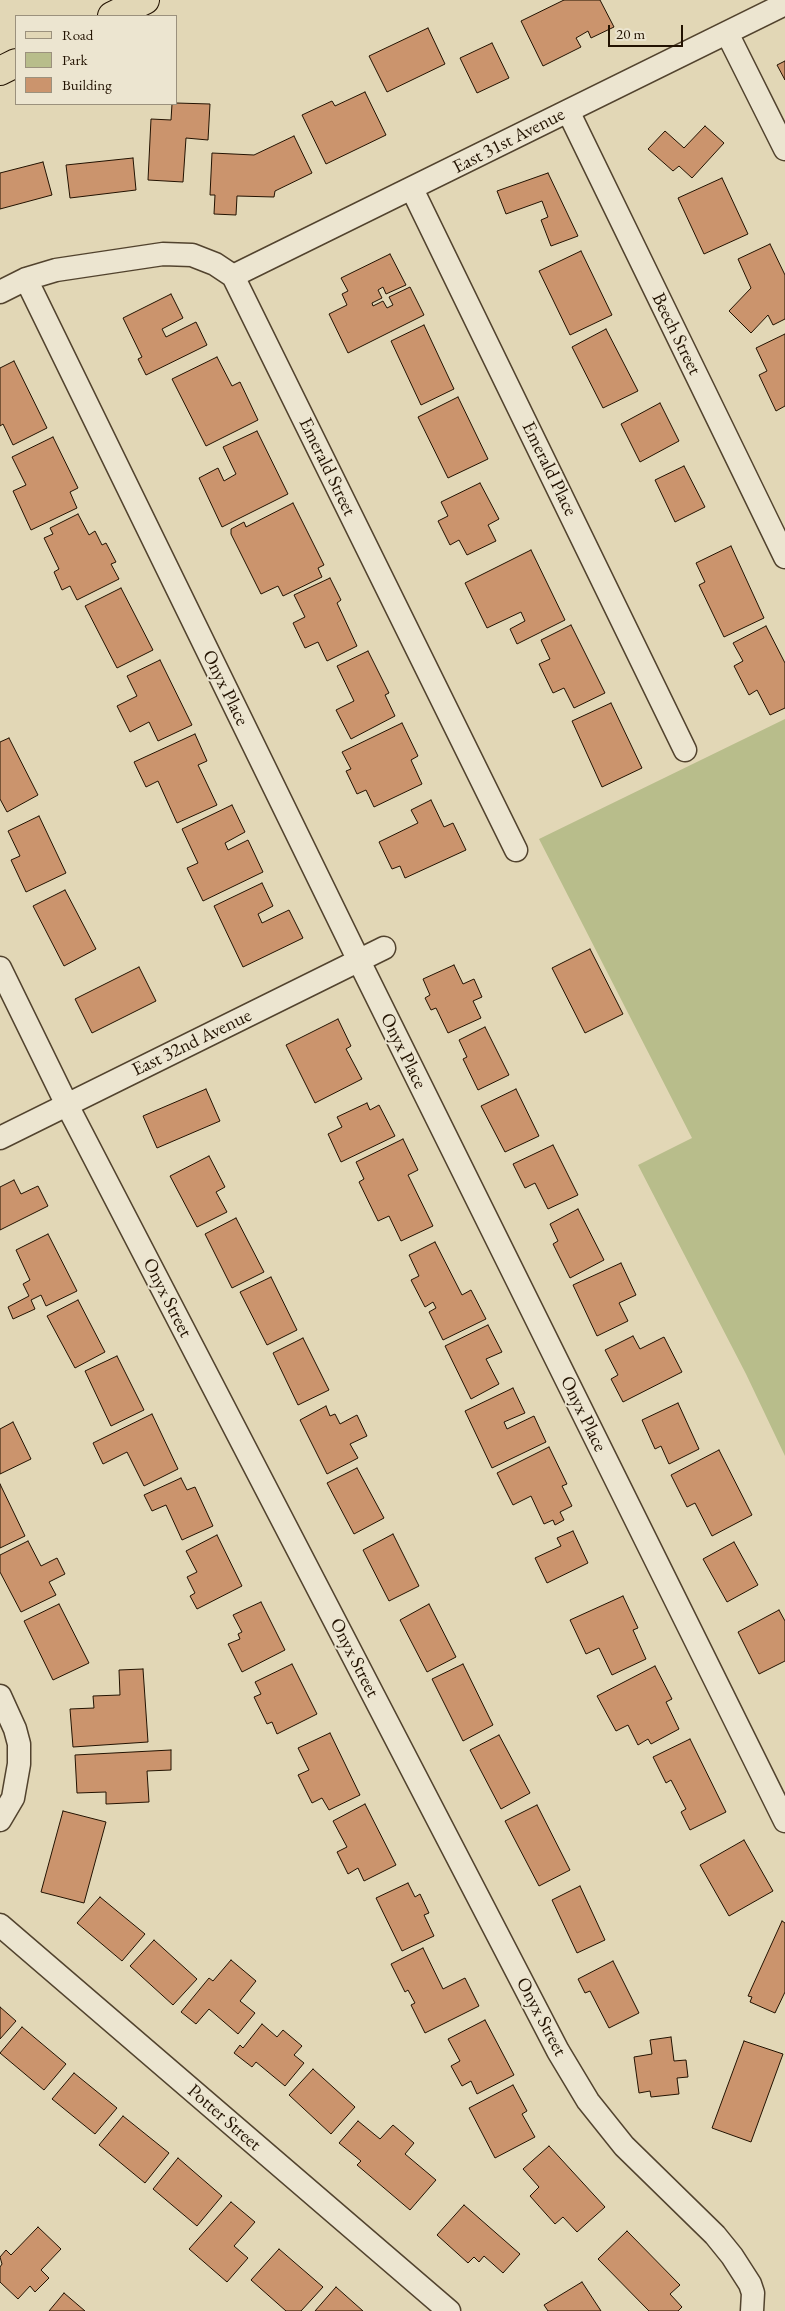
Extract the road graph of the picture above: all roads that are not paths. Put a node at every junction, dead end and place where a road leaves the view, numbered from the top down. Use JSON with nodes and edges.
{"nodes":[{"id":1,"x":145,"y":0,"type":"edge"},
{"id":2,"x":785,"y":4,"type":"edge"},
{"id":3,"x":114,"y":15,"type":"edge"},
{"id":4,"x":727,"y":33,"type":"junction"},
{"id":5,"x":15,"y":64,"type":"edge"},
{"id":6,"x":0,"y":71,"type":"edge"},
{"id":7,"x":568,"y":112,"type":"junction"},
{"id":8,"x":785,"y":149,"type":"edge"},
{"id":9,"x":412,"y":189,"type":"junction"},
{"id":10,"x":233,"y":276,"type":"junction"},
{"id":11,"x":26,"y":279,"type":"junction"},
{"id":12,"x":0,"y":292,"type":"edge"},
{"id":13,"x":785,"y":557,"type":"edge"},
{"id":14,"x":685,"y":750,"type":"dead end"},
{"id":15,"x":516,"y":850,"type":"dead end"},
{"id":16,"x":384,"y":948,"type":"dead end"},
{"id":17,"x":359,"y":961,"type":"junction"},
{"id":18,"x":0,"y":968,"type":"edge"},
{"id":19,"x":66,"y":1105,"type":"junction"},
{"id":20,"x":0,"y":1138,"type":"edge"},
{"id":21,"x":0,"y":1696,"type":"edge"},
{"id":22,"x":0,"y":1820,"type":"edge"},
{"id":23,"x":785,"y":1821,"type":"edge"},
{"id":24,"x":0,"y":1925,"type":"edge"},
{"id":25,"x":449,"y":2311,"type":"edge"},
{"id":26,"x":752,"y":2311,"type":"edge"}],
"edges":[{"from":1,"to":3,"type":"main road"},
{"from":2,"to":4,"type":"street","name":"East 31st Avenue"},
{"from":4,"to":7,"type":"street","name":"East 31st Avenue"},
{"from":4,"to":8,"type":"street"},
{"from":5,"to":6,"type":"main road"},
{"from":7,"to":9,"type":"street","name":"East 31st Avenue"},
{"from":7,"to":13,"type":"street","name":"Beech Street"},
{"from":9,"to":10,"type":"street","name":"East 31st Avenue"},
{"from":9,"to":14,"type":"street","name":"Emerald Place"},
{"from":10,"to":11,"type":"street"},
{"from":10,"to":15,"type":"street","name":"Emerald Street"},
{"from":11,"to":12,"type":"street"},
{"from":11,"to":17,"type":"street","name":"Onyx Place"},
{"from":16,"to":17,"type":"street","name":"East 32nd Avenue"},
{"from":17,"to":19,"type":"street","name":"East 32nd Avenue"},
{"from":17,"to":23,"type":"street","name":"Onyx Place"},
{"from":18,"to":19,"type":"street","name":"Onyx Street"},
{"from":19,"to":20,"type":"street","name":"East 32nd Avenue"},
{"from":19,"to":26,"type":"street","name":"Onyx Street"},
{"from":21,"to":22,"type":"street"},
{"from":24,"to":25,"type":"street","name":"Potter Street"}]}
